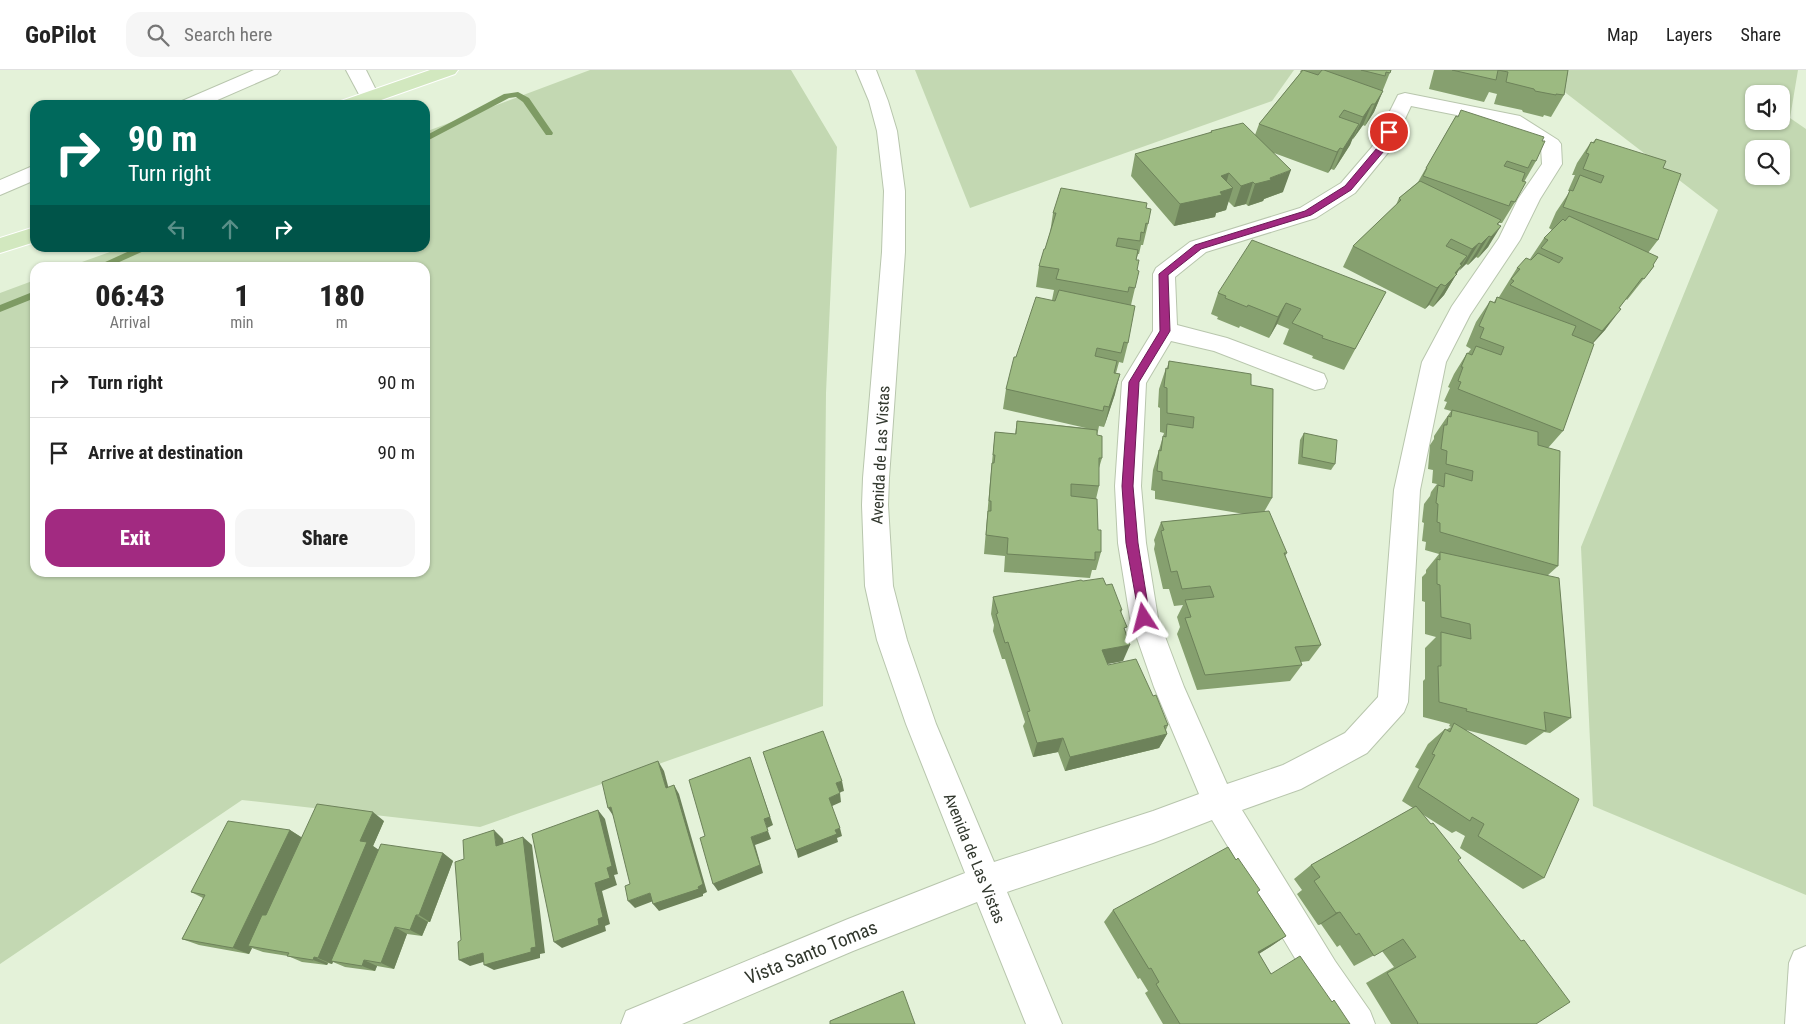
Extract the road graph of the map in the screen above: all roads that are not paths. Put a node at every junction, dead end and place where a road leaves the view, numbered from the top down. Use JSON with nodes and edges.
{"nodes":[{"id":1,"x":270,"y":70,"type":"edge"},
{"id":2,"x":356,"y":70,"type":"edge"},
{"id":3,"x":448,"y":70,"type":"edge"},
{"id":4,"x":866,"y":70,"type":"edge"},
{"id":5,"x":370,"y":96,"type":"junction"},
{"id":6,"x":201,"y":100,"type":"edge"},
{"id":7,"x":360,"y":100,"type":"edge"},
{"id":8,"x":30,"y":174,"type":"edge"},
{"id":9,"x":0,"y":188,"type":"edge"},
{"id":10,"x":30,"y":236,"type":"edge"},
{"id":11,"x":0,"y":246,"type":"edge"},
{"id":12,"x":1165,"y":331,"type":"junction"},
{"id":13,"x":1315,"y":381,"type":"dead end"},
{"id":14,"x":1219,"y":802,"type":"junction"},
{"id":15,"x":985,"y":882,"type":"junction"},
{"id":16,"x":1806,"y":963,"type":"edge"},
{"id":17,"x":685,"y":1014,"type":"edge"},
{"id":18,"x":639,"y":1024,"type":"edge"},
{"id":19,"x":1044,"y":1024,"type":"edge"},
{"id":20,"x":1357,"y":1024,"type":"edge"},
{"id":21,"x":1803,"y":1024,"type":"edge"}],
"edges":[{"from":1,"to":6,"type":"street"},
{"from":2,"to":5,"type":"street"},
{"from":3,"to":5,"type":"main road"},
{"from":4,"to":15,"type":"street","name":"Avenida de Las Vistas"},
{"from":5,"to":7,"type":"main road"},
{"from":8,"to":9,"type":"street"},
{"from":10,"to":11,"type":"main road"},
{"from":12,"to":13,"type":"street"},
{"from":12,"to":14,"type":"street"},
{"from":12,"to":14,"type":"street","name":"Vista Santo Tomas"},
{"from":14,"to":15,"type":"street","name":"Vista Santo Tomas"},
{"from":14,"to":20,"type":"street"},
{"from":15,"to":17,"type":"street","name":"Vista Santo Tomas"},
{"from":15,"to":19,"type":"street","name":"Avenida de Las Vistas"},
{"from":16,"to":21,"type":"street"},
{"from":17,"to":18,"type":"street","name":"Vista Santo Tomas"}]}
